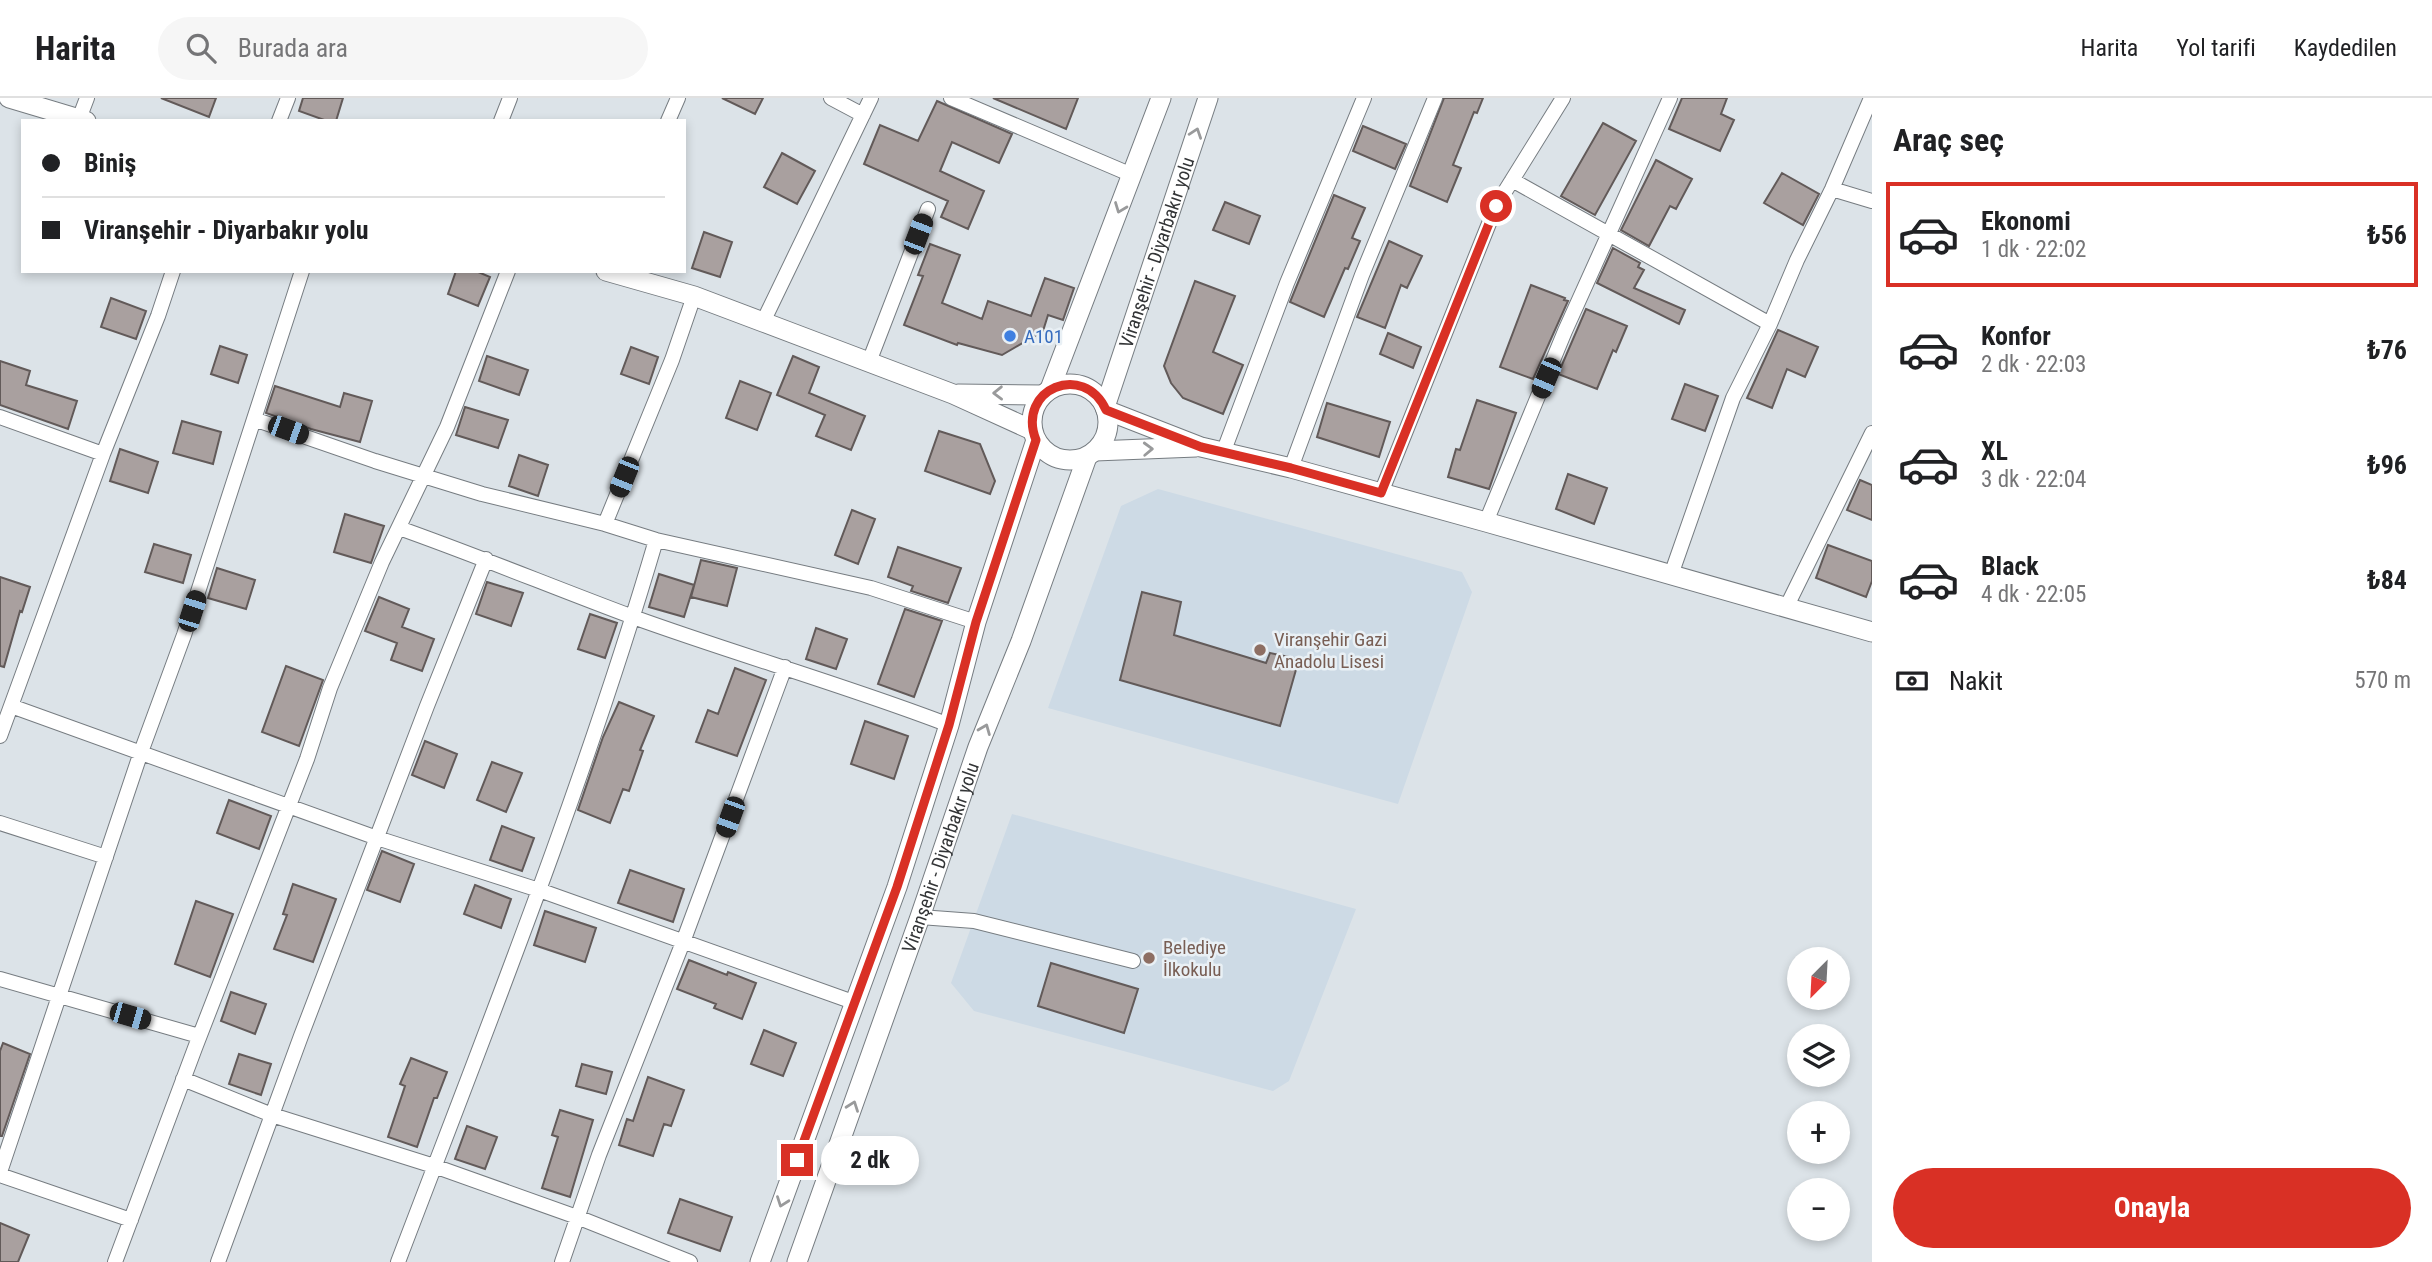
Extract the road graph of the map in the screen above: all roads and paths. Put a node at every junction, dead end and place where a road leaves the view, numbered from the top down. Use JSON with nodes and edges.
{"nodes":[{"id":1,"x":2,"y":98,"type":"edge"},
{"id":2,"x":9,"y":98,"type":"edge"},
{"id":3,"x":87,"y":98,"type":"edge"},
{"id":4,"x":288,"y":98,"type":"edge"},
{"id":5,"x":510,"y":98,"type":"edge"},
{"id":6,"x":678,"y":98,"type":"edge"},
{"id":7,"x":831,"y":98,"type":"edge"},
{"id":8,"x":871,"y":98,"type":"edge"},
{"id":9,"x":951,"y":98,"type":"edge"},
{"id":10,"x":1161,"y":98,"type":"edge"},
{"id":11,"x":1208,"y":98,"type":"edge"},
{"id":12,"x":1364,"y":98,"type":"edge"},
{"id":13,"x":1435,"y":98,"type":"edge"},
{"id":14,"x":1563,"y":98,"type":"edge"},
{"id":15,"x":1670,"y":98,"type":"edge"},
{"id":16,"x":1871,"y":98,"type":"edge"},
{"id":17,"x":0,"y":105,"type":"edge"},
{"id":18,"x":863,"y":115,"type":"junction"},
{"id":19,"x":80,"y":119,"type":"edge"},
{"id":20,"x":83,"y":119,"type":"edge"},
{"id":21,"x":280,"y":119,"type":"edge"},
{"id":22,"x":502,"y":119,"type":"edge"},
{"id":23,"x":669,"y":119,"type":"edge"},
{"id":24,"x":1132,"y":175,"type":"junction"},
{"id":25,"x":1512,"y":180,"type":"junction"},
{"id":26,"x":1832,"y":190,"type":"junction"},
{"id":27,"x":1872,"y":201,"type":"edge"},
{"id":28,"x":928,"y":209,"type":"dead end"},
{"id":29,"x":1609,"y":234,"type":"junction"},
{"id":30,"x":172,"y":273,"type":"edge"},
{"id":31,"x":301,"y":273,"type":"edge"},
{"id":32,"x":507,"y":273,"type":"edge"},
{"id":33,"x":613,"y":273,"type":"edge"},
{"id":34,"x":694,"y":296,"type":"junction"},
{"id":35,"x":763,"y":322,"type":"junction"},
{"id":36,"x":1770,"y":324,"type":"junction"},
{"id":37,"x":869,"y":362,"type":"junction"},
{"id":38,"x":1047,"y":392,"type":"junction"},
{"id":39,"x":953,"y":394,"type":"junction"},
{"id":40,"x":1106,"y":409,"type":"junction"},
{"id":41,"x":0,"y":417,"type":"edge"},
{"id":42,"x":254,"y":419,"type":"junction"},
{"id":43,"x":1872,"y":433,"type":"edge"},
{"id":44,"x":1034,"y":435,"type":"junction"},
{"id":45,"x":1201,"y":447,"type":"junction"},
{"id":46,"x":1223,"y":453,"type":"junction"},
{"id":47,"x":103,"y":454,"type":"junction"},
{"id":48,"x":1091,"y":454,"type":"junction"},
{"id":49,"x":1291,"y":468,"type":"junction"},
{"id":50,"x":424,"y":477,"type":"junction"},
{"id":51,"x":1381,"y":493,"type":"junction"},
{"id":52,"x":1486,"y":522,"type":"junction"},
{"id":53,"x":605,"y":524,"type":"junction"},
{"id":54,"x":399,"y":528,"type":"junction"},
{"id":55,"x":656,"y":540,"type":"junction"},
{"id":56,"x":486,"y":559,"type":"junction"},
{"id":57,"x":1671,"y":575,"type":"junction"},
{"id":58,"x":1786,"y":608,"type":"junction"},
{"id":59,"x":634,"y":617,"type":"junction"},
{"id":60,"x":976,"y":622,"type":"junction"},
{"id":61,"x":1871,"y":628,"type":"edge"},
{"id":62,"x":785,"y":667,"type":"junction"},
{"id":63,"x":11,"y":706,"type":"junction"},
{"id":64,"x":949,"y":725,"type":"junction"},
{"id":65,"x":0,"y":736,"type":"edge"},
{"id":66,"x":141,"y":752,"type":"junction"},
{"id":67,"x":289,"y":806,"type":"junction"},
{"id":68,"x":0,"y":822,"type":"edge"},
{"id":69,"x":377,"y":838,"type":"junction"},
{"id":70,"x":106,"y":857,"type":"junction"},
{"id":71,"x":539,"y":890,"type":"junction"},
{"id":72,"x":920,"y":917,"type":"junction"},
{"id":73,"x":683,"y":942,"type":"junction"},
{"id":74,"x":1133,"y":961,"type":"dead end"},
{"id":75,"x":0,"y":979,"type":"edge"},
{"id":76,"x":60,"y":995,"type":"junction"},
{"id":77,"x":856,"y":1003,"type":"junction"},
{"id":78,"x":199,"y":1036,"type":"junction"},
{"id":79,"x":183,"y":1079,"type":"junction"},
{"id":80,"x":272,"y":1115,"type":"junction"},
{"id":81,"x":435,"y":1166,"type":"junction"},
{"id":82,"x":0,"y":1174,"type":"edge"},
{"id":83,"x":577,"y":1217,"type":"junction"},
{"id":84,"x":131,"y":1220,"type":"junction"},
{"id":85,"x":115,"y":1262,"type":"edge"},
{"id":86,"x":218,"y":1262,"type":"edge"},
{"id":87,"x":397,"y":1262,"type":"edge"},
{"id":88,"x":562,"y":1262,"type":"edge"},
{"id":89,"x":690,"y":1262,"type":"edge"},
{"id":90,"x":760,"y":1262,"type":"edge"},
{"id":91,"x":797,"y":1262,"type":"edge"}],
"edges":[{"from":1,"to":17,"type":"street"},
{"from":2,"to":19,"type":"main road"},
{"from":3,"to":20,"type":"street"},
{"from":4,"to":21,"type":"street"},
{"from":5,"to":22,"type":"street"},
{"from":6,"to":23,"type":"street"},
{"from":7,"to":18,"type":"street"},
{"from":8,"to":18,"type":"street"},
{"from":9,"to":24,"type":"street"},
{"from":10,"to":24,"type":"main road"},
{"from":40,"to":11,"type":"main road","name":"Viranşehir - Diyarbakır yolu","one_way":true},
{"from":12,"to":46,"type":"street"},
{"from":13,"to":49,"type":"street"},
{"from":14,"to":25,"type":"street"},
{"from":15,"to":29,"type":"street"},
{"from":16,"to":26,"type":"street"},
{"from":18,"to":35,"type":"street"},
{"from":24,"to":38,"type":"main road","one_way":true},
{"from":25,"to":29,"type":"street"},
{"from":25,"to":51,"type":"street"},
{"from":26,"to":27,"type":"street"},
{"from":26,"to":36,"type":"street"},
{"from":28,"to":37,"type":"street"},
{"from":29,"to":36,"type":"street"},
{"from":29,"to":52,"type":"street"},
{"from":30,"to":47,"type":"street"},
{"from":31,"to":42,"type":"street"},
{"from":32,"to":50,"type":"street"},
{"from":33,"to":34,"type":"main road"},
{"from":34,"to":35,"type":"main road"},
{"from":34,"to":53,"type":"street"},
{"from":35,"to":37,"type":"main road"},
{"from":36,"to":57,"type":"street"},
{"from":37,"to":39,"type":"main road"},
{"from":38,"to":39,"type":"main road","one_way":true},
{"from":38,"to":40,"type":"main road"},
{"from":38,"to":44,"type":"main road"},
{"from":39,"to":44,"type":"main road"},
{"from":40,"to":45,"type":"main road"},
{"from":40,"to":48,"type":"main road"},
{"from":41,"to":47,"type":"street"},
{"from":42,"to":50,"type":"street"},
{"from":42,"to":66,"type":"street"},
{"from":43,"to":58,"type":"street"},
{"from":44,"to":48,"type":"main road"},
{"from":44,"to":60,"type":"main road","name":"Viranşehir - Diyarbakır yolu"},
{"from":45,"to":46,"type":"main road"},
{"from":48,"to":45,"type":"main road","one_way":true},
{"from":46,"to":49,"type":"main road"},
{"from":47,"to":63,"type":"street"},
{"from":72,"to":48,"type":"main road","name":"Viranşehir - Diyarbakır yolu","one_way":true},
{"from":49,"to":51,"type":"main road"},
{"from":50,"to":53,"type":"street"},
{"from":50,"to":54,"type":"street"},
{"from":51,"to":52,"type":"main road"},
{"from":52,"to":57,"type":"main road"},
{"from":53,"to":55,"type":"street"},
{"from":54,"to":56,"type":"street"},
{"from":54,"to":67,"type":"street"},
{"from":55,"to":59,"type":"street"},
{"from":55,"to":60,"type":"street"},
{"from":56,"to":59,"type":"street"},
{"from":56,"to":69,"type":"street"},
{"from":57,"to":58,"type":"main road"},
{"from":58,"to":61,"type":"main road"},
{"from":59,"to":62,"type":"street"},
{"from":59,"to":71,"type":"street"},
{"from":60,"to":64,"type":"main road","name":"Viranşehir - Diyarbakır yolu"},
{"from":62,"to":64,"type":"street"},
{"from":62,"to":73,"type":"street"},
{"from":63,"to":65,"type":"street"},
{"from":63,"to":66,"type":"street"},
{"from":64,"to":77,"type":"main road","name":"Viranşehir - Diyarbakır yolu"},
{"from":66,"to":67,"type":"street"},
{"from":66,"to":70,"type":"street"},
{"from":67,"to":69,"type":"street"},
{"from":67,"to":78,"type":"street"},
{"from":68,"to":70,"type":"street"},
{"from":69,"to":71,"type":"street"},
{"from":69,"to":80,"type":"street"},
{"from":70,"to":76,"type":"street"},
{"from":71,"to":73,"type":"street"},
{"from":71,"to":81,"type":"street"},
{"from":72,"to":74,"type":"street"},
{"from":91,"to":72,"type":"main road","name":"Viranşehir - Diyarbakır yolu","one_way":true},
{"from":73,"to":77,"type":"street"},
{"from":73,"to":83,"type":"street"},
{"from":75,"to":76,"type":"street"},
{"from":76,"to":78,"type":"street"},
{"from":76,"to":82,"type":"street"},
{"from":77,"to":90,"type":"main road","name":"Viranşehir - Diyarbakır yolu","one_way":true},
{"from":78,"to":79,"type":"street"},
{"from":79,"to":80,"type":"street"},
{"from":79,"to":84,"type":"street"},
{"from":80,"to":81,"type":"street"},
{"from":80,"to":86,"type":"street"},
{"from":81,"to":83,"type":"street"},
{"from":81,"to":87,"type":"street"},
{"from":82,"to":84,"type":"street"},
{"from":83,"to":88,"type":"street"},
{"from":83,"to":89,"type":"street"},
{"from":84,"to":85,"type":"street"}]}
